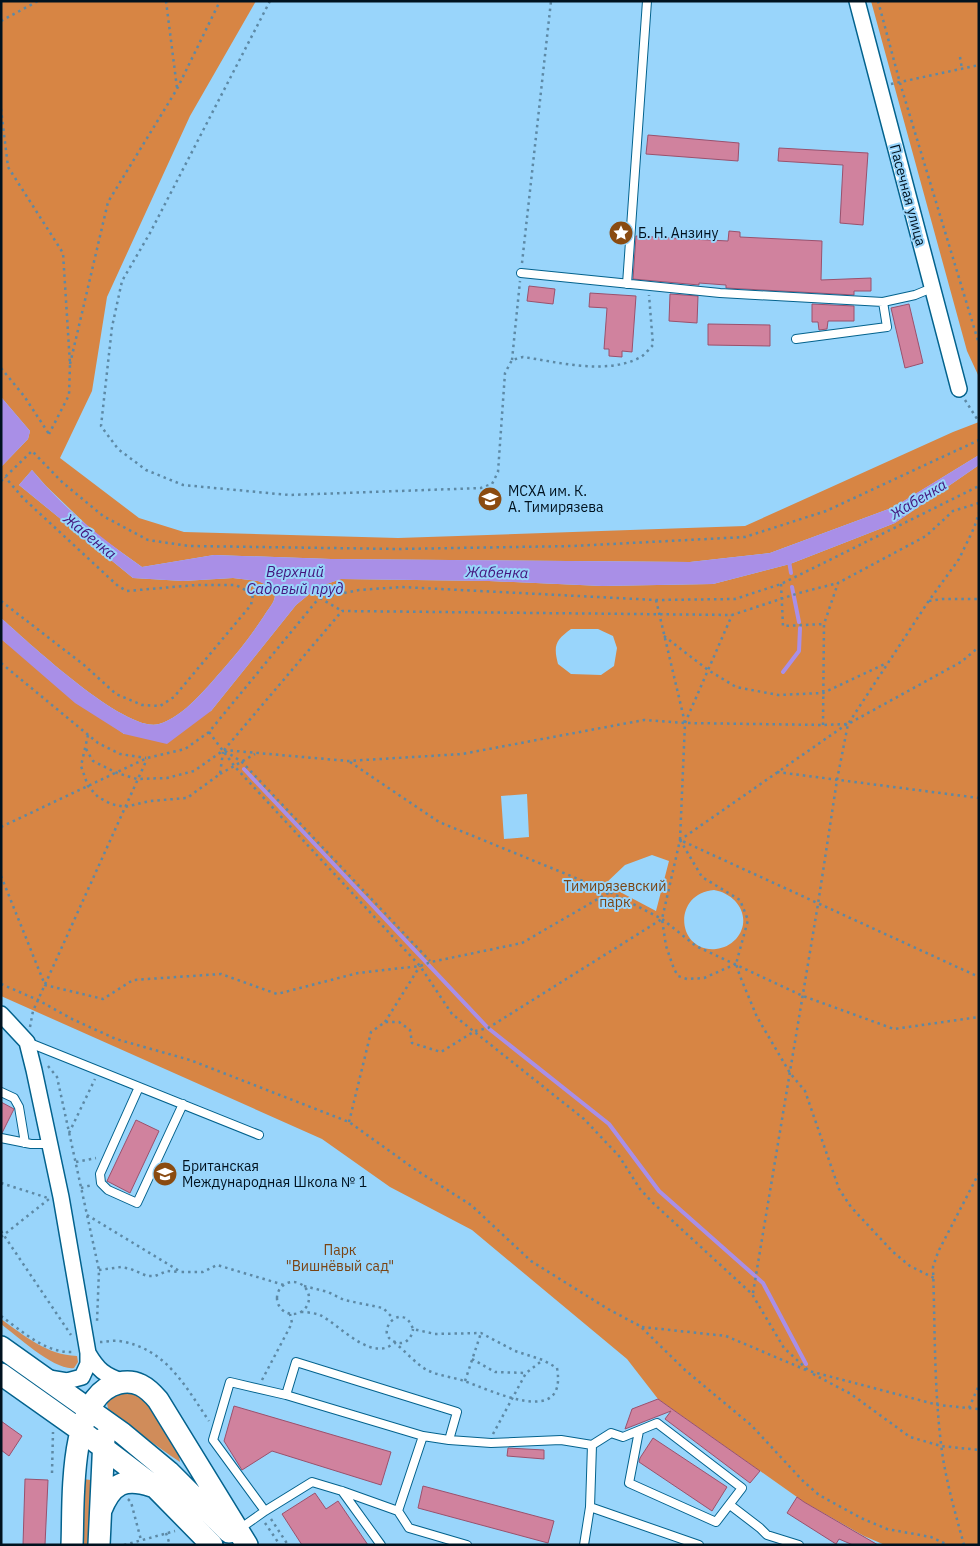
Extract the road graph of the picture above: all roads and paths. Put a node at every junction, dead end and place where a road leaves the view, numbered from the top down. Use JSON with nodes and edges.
{"nodes":[{"id":1,"x":38,"y":1,"type":"edge"},
{"id":2,"x":166,"y":1,"type":"edge"},
{"id":3,"x":220,"y":1,"type":"edge"},
{"id":4,"x":270,"y":1,"type":"edge"},
{"id":5,"x":551,"y":1,"type":"edge"},
{"id":6,"x":647,"y":1,"type":"edge"},
{"id":7,"x":857,"y":1,"type":"edge"},
{"id":8,"x":878,"y":1,"type":"edge"},
{"id":9,"x":1,"y":21,"type":"edge"},
{"id":10,"x":960,"y":57,"type":"dead end"},
{"id":11,"x":979,"y":65,"type":"edge"},
{"id":12,"x":962,"y":68,"type":"junction"},
{"id":13,"x":900,"y":83,"type":"junction"},
{"id":14,"x":177,"y":89,"type":"junction"},
{"id":15,"x":1,"y":109,"type":"edge"},
{"id":16,"x":521,"y":273,"type":"junction"},
{"id":17,"x":627,"y":284,"type":"junction"},
{"id":18,"x":649,"y":286,"type":"junction"},
{"id":19,"x":932,"y":288,"type":"junction"},
{"id":20,"x":883,"y":302,"type":"junction"},
{"id":21,"x":796,"y":338,"type":"dead end"},
{"id":22,"x":979,"y":344,"type":"edge"},
{"id":23,"x":512,"y":360,"type":"junction"},
{"id":24,"x":70,"y":364,"type":"junction"},
{"id":25,"x":1,"y":368,"type":"edge"},
{"id":26,"x":959,"y":389,"type":"joint"},
{"id":27,"x":979,"y":422,"type":"edge"},
{"id":28,"x":979,"y":440,"type":"edge"},
{"id":29,"x":5,"y":477,"type":"junction"},
{"id":30,"x":1,"y":481,"type":"edge"},
{"id":31,"x":979,"y":486,"type":"edge"},
{"id":32,"x":979,"y":503,"type":"edge"},
{"id":33,"x":979,"y":513,"type":"edge"},
{"id":34,"x":838,"y":583,"type":"junction"},
{"id":35,"x":781,"y":584,"type":"junction"},
{"id":36,"x":319,"y":598,"type":"junction"},
{"id":37,"x":782,"y":599,"type":"junction"},
{"id":38,"x":979,"y":599,"type":"edge"},
{"id":39,"x":656,"y":600,"type":"junction"},
{"id":40,"x":1,"y":601,"type":"edge"},
{"id":41,"x":928,"y":602,"type":"junction"},
{"id":42,"x":342,"y":611,"type":"junction"},
{"id":43,"x":658,"y":615,"type":"junction"},
{"id":44,"x":732,"y":615,"type":"junction"},
{"id":45,"x":824,"y":624,"type":"junction"},
{"id":46,"x":664,"y":636,"type":"junction"},
{"id":47,"x":979,"y":647,"type":"edge"},
{"id":48,"x":888,"y":662,"type":"junction"},
{"id":49,"x":1,"y":663,"type":"edge"},
{"id":50,"x":708,"y":670,"type":"junction"},
{"id":51,"x":823,"y":693,"type":"junction"},
{"id":52,"x":685,"y":723,"type":"junction"},
{"id":53,"x":848,"y":724,"type":"junction"},
{"id":54,"x":823,"y":725,"type":"junction"},
{"id":55,"x":209,"y":732,"type":"junction"},
{"id":56,"x":88,"y":735,"type":"junction"},
{"id":57,"x":86,"y":749,"type":"junction"},
{"id":58,"x":224,"y":750,"type":"junction"},
{"id":59,"x":256,"y":753,"type":"junction"},
{"id":60,"x":147,"y":758,"type":"junction"},
{"id":61,"x":348,"y":761,"type":"junction"},
{"id":62,"x":242,"y":762,"type":"junction"},
{"id":63,"x":235,"y":766,"type":"junction"},
{"id":64,"x":776,"y":772,"type":"junction"},
{"id":65,"x":117,"y":773,"type":"junction"},
{"id":66,"x":220,"y":774,"type":"junction"},
{"id":67,"x":138,"y":779,"type":"junction"},
{"id":68,"x":837,"y":780,"type":"junction"},
{"id":69,"x":88,"y":786,"type":"junction"},
{"id":70,"x":979,"y":798,"type":"edge"},
{"id":71,"x":125,"y":807,"type":"junction"},
{"id":72,"x":1,"y":827,"type":"edge"},
{"id":73,"x":680,"y":840,"type":"junction"},
{"id":74,"x":1,"y":876,"type":"edge"},
{"id":75,"x":610,"y":892,"type":"junction"},
{"id":76,"x":818,"y":904,"type":"junction"},
{"id":77,"x":662,"y":919,"type":"junction"},
{"id":78,"x":431,"y":962,"type":"junction"},
{"id":79,"x":736,"y":964,"type":"junction"},
{"id":80,"x":420,"y":966,"type":"junction"},
{"id":81,"x":979,"y":976,"type":"edge"},
{"id":82,"x":1,"y":984,"type":"edge"},
{"id":83,"x":45,"y":985,"type":"junction"},
{"id":84,"x":803,"y":996,"type":"junction"},
{"id":85,"x":38,"y":1000,"type":"junction"},
{"id":86,"x":1,"y":1014,"type":"edge"},
{"id":87,"x":979,"y":1017,"type":"edge"},
{"id":88,"x":385,"y":1022,"type":"junction"},
{"id":89,"x":475,"y":1032,"type":"junction"},
{"id":90,"x":27,"y":1042,"type":"junction"},
{"id":91,"x":45,"y":1063,"type":"dead end"},
{"id":92,"x":99,"y":1071,"type":"junction"},
{"id":93,"x":790,"y":1073,"type":"junction"},
{"id":94,"x":139,"y":1087,"type":"junction"},
{"id":95,"x":1,"y":1092,"type":"edge"},
{"id":96,"x":182,"y":1104,"type":"junction"},
{"id":97,"x":349,"y":1122,"type":"junction"},
{"id":98,"x":69,"y":1133,"type":"junction"},
{"id":99,"x":259,"y":1135,"type":"dead end"},
{"id":100,"x":1,"y":1138,"type":"edge"},
{"id":101,"x":25,"y":1142,"type":"junction"},
{"id":102,"x":49,"y":1144,"type":"junction"},
{"id":103,"x":109,"y":1154,"type":"junction"},
{"id":104,"x":76,"y":1162,"type":"junction"},
{"id":105,"x":979,"y":1173,"type":"edge"},
{"id":106,"x":1,"y":1184,"type":"edge"},
{"id":107,"x":55,"y":1198,"type":"junction"},
{"id":108,"x":87,"y":1215,"type":"junction"},
{"id":109,"x":1,"y":1231,"type":"edge"},
{"id":110,"x":3,"y":1236,"type":"edge"},
{"id":111,"x":99,"y":1270,"type":"junction"},
{"id":112,"x":181,"y":1272,"type":"junction"},
{"id":113,"x":934,"y":1278,"type":"junction"},
{"id":114,"x":284,"y":1285,"type":"junction"},
{"id":115,"x":302,"y":1286,"type":"junction"},
{"id":116,"x":752,"y":1294,"type":"junction"},
{"id":117,"x":300,"y":1312,"type":"junction"},
{"id":118,"x":290,"y":1314,"type":"junction"},
{"id":119,"x":1,"y":1316,"type":"edge"},
{"id":120,"x":394,"y":1319,"type":"junction"},
{"id":121,"x":640,"y":1326,"type":"junction"},
{"id":122,"x":97,"y":1327,"type":"dead end"},
{"id":123,"x":413,"y":1328,"type":"junction"},
{"id":124,"x":481,"y":1333,"type":"junction"},
{"id":125,"x":395,"y":1342,"type":"junction"},
{"id":126,"x":1,"y":1347,"type":"edge"},
{"id":127,"x":83,"y":1349,"type":"junction"},
{"id":128,"x":472,"y":1359,"type":"junction"},
{"id":129,"x":543,"y":1360,"type":"junction"},
{"id":130,"x":809,"y":1372,"type":"junction"},
{"id":131,"x":526,"y":1373,"type":"junction"},
{"id":132,"x":1,"y":1374,"type":"edge"},
{"id":133,"x":41,"y":1375,"type":"junction"},
{"id":134,"x":465,"y":1381,"type":"junction"},
{"id":135,"x":124,"y":1382,"type":"junction"},
{"id":136,"x":979,"y":1385,"type":"edge"},
{"id":137,"x":258,"y":1388,"type":"junction"},
{"id":138,"x":286,"y":1396,"type":"junction"},
{"id":139,"x":511,"y":1399,"type":"junction"},
{"id":140,"x":938,"y":1405,"type":"junction"},
{"id":141,"x":969,"y":1408,"type":"junction"},
{"id":142,"x":979,"y":1409,"type":"edge"},
{"id":143,"x":96,"y":1413,"type":"junction"},
{"id":144,"x":80,"y":1430,"type":"junction"},
{"id":145,"x":216,"y":1430,"type":"junction"},
{"id":146,"x":638,"y":1431,"type":"junction"},
{"id":147,"x":54,"y":1434,"type":"dead end"},
{"id":148,"x":423,"y":1436,"type":"junction"},
{"id":149,"x":449,"y":1440,"type":"junction"},
{"id":150,"x":491,"y":1443,"type":"junction"},
{"id":151,"x":592,"y":1446,"type":"junction"},
{"id":152,"x":941,"y":1446,"type":"junction"},
{"id":153,"x":104,"y":1448,"type":"junction"},
{"id":154,"x":979,"y":1450,"type":"edge"},
{"id":155,"x":52,"y":1473,"type":"dead end"},
{"id":156,"x":155,"y":1487,"type":"junction"},
{"id":157,"x":342,"y":1491,"type":"junction"},
{"id":158,"x":126,"y":1496,"type":"dead end"},
{"id":159,"x":730,"y":1505,"type":"junction"},
{"id":160,"x":590,"y":1507,"type":"junction"},
{"id":161,"x":101,"y":1510,"type":"junction"},
{"id":162,"x":398,"y":1511,"type":"junction"},
{"id":163,"x":262,"y":1513,"type":"junction"},
{"id":164,"x":178,"y":1530,"type":"dead end"},
{"id":165,"x":166,"y":1534,"type":"junction"},
{"id":166,"x":141,"y":1540,"type":"junction"},
{"id":167,"x":242,"y":1540,"type":"edge"},
{"id":168,"x":72,"y":1545,"type":"edge"},
{"id":169,"x":99,"y":1545,"type":"edge"},
{"id":170,"x":124,"y":1545,"type":"edge"},
{"id":171,"x":170,"y":1545,"type":"edge"},
{"id":172,"x":212,"y":1545,"type":"edge"},
{"id":173,"x":280,"y":1545,"type":"edge"},
{"id":174,"x":288,"y":1545,"type":"edge"},
{"id":175,"x":381,"y":1545,"type":"edge"},
{"id":176,"x":466,"y":1545,"type":"edge"},
{"id":177,"x":584,"y":1545,"type":"edge"},
{"id":178,"x":699,"y":1545,"type":"edge"},
{"id":179,"x":800,"y":1545,"type":"edge"},
{"id":180,"x":948,"y":1545,"type":"edge"},
{"id":181,"x":964,"y":1545,"type":"edge"}],
"edges":[{"from":1,"to":9,"type":"path"},
{"from":2,"to":14,"type":"path"},
{"from":3,"to":14,"type":"path"},
{"from":4,"to":23,"type":"path"},
{"from":5,"to":16,"type":"path"},
{"from":6,"to":17,"type":"lane"},
{"from":7,"to":19,"type":"street","name":"Пасечная улица"},
{"from":8,"to":13,"type":"path"},
{"from":10,"to":12,"type":"path"},
{"from":11,"to":12,"type":"path"},
{"from":12,"to":13,"type":"path"},
{"from":13,"to":22,"type":"path"},
{"from":14,"to":24,"type":"path"},
{"from":15,"to":24,"type":"path"},
{"from":16,"to":17,"type":"lane"},
{"from":16,"to":23,"type":"path"},
{"from":17,"to":18,"type":"lane"},
{"from":18,"to":20,"type":"lane"},
{"from":18,"to":23,"type":"path"},
{"from":19,"to":20,"type":"lane"},
{"from":19,"to":26,"type":"street","name":"Пасечная улица"},
{"from":20,"to":21,"type":"lane"},
{"from":24,"to":25,"type":"path"},
{"from":26,"to":27,"type":"path"},
{"from":28,"to":29,"type":"path"},
{"from":29,"to":30,"type":"path"},
{"from":29,"to":40,"type":"path"},
{"from":31,"to":35,"type":"path"},
{"from":32,"to":34,"type":"path"},
{"from":33,"to":41,"type":"path"},
{"from":34,"to":37,"type":"path"},
{"from":34,"to":45,"type":"path"},
{"from":35,"to":37,"type":"path"},
{"from":35,"to":39,"type":"path"},
{"from":36,"to":39,"type":"path"},
{"from":36,"to":42,"type":"path"},
{"from":36,"to":55,"type":"path"},
{"from":37,"to":44,"type":"path"},
{"from":37,"to":45,"type":"path"},
{"from":38,"to":41,"type":"path"},
{"from":39,"to":43,"type":"path"},
{"from":41,"to":48,"type":"path"},
{"from":42,"to":43,"type":"path"},
{"from":42,"to":58,"type":"path"},
{"from":43,"to":44,"type":"path"},
{"from":43,"to":46,"type":"path"},
{"from":44,"to":50,"type":"path"},
{"from":45,"to":51,"type":"path"},
{"from":46,"to":50,"type":"path"},
{"from":46,"to":52,"type":"path"},
{"from":47,"to":53,"type":"path"},
{"from":48,"to":51,"type":"path"},
{"from":48,"to":53,"type":"path"},
{"from":49,"to":56,"type":"path"},
{"from":50,"to":51,"type":"path"},
{"from":50,"to":52,"type":"path"},
{"from":51,"to":54,"type":"path"},
{"from":52,"to":54,"type":"path"},
{"from":52,"to":61,"type":"path"},
{"from":52,"to":73,"type":"path"},
{"from":53,"to":54,"type":"path"},
{"from":53,"to":64,"type":"path"},
{"from":53,"to":68,"type":"path"},
{"from":55,"to":58,"type":"path"},
{"from":55,"to":60,"type":"path"},
{"from":56,"to":57,"type":"path"},
{"from":56,"to":60,"type":"path"},
{"from":57,"to":65,"type":"path"},
{"from":57,"to":69,"type":"path"},
{"from":58,"to":59,"type":"path"},
{"from":58,"to":62,"type":"path"},
{"from":58,"to":63,"type":"path"},
{"from":58,"to":66,"type":"path"},
{"from":58,"to":67,"type":"path"},
{"from":59,"to":61,"type":"path"},
{"from":59,"to":62,"type":"path"},
{"from":60,"to":65,"type":"path"},
{"from":60,"to":67,"type":"path"},
{"from":61,"to":75,"type":"path"},
{"from":62,"to":63,"type":"path"},
{"from":62,"to":78,"type":"path"},
{"from":63,"to":66,"type":"path"},
{"from":63,"to":80,"type":"path"},
{"from":64,"to":68,"type":"path"},
{"from":64,"to":73,"type":"path"},
{"from":65,"to":67,"type":"path"},
{"from":65,"to":69,"type":"path"},
{"from":66,"to":71,"type":"path"},
{"from":67,"to":71,"type":"path"},
{"from":68,"to":70,"type":"path"},
{"from":68,"to":76,"type":"path"},
{"from":69,"to":71,"type":"path"},
{"from":69,"to":72,"type":"path"},
{"from":71,"to":83,"type":"path"},
{"from":73,"to":76,"type":"path"},
{"from":73,"to":77,"type":"path"},
{"from":73,"to":79,"type":"path"},
{"from":74,"to":83,"type":"path"},
{"from":75,"to":77,"type":"path"},
{"from":75,"to":78,"type":"path"},
{"from":76,"to":81,"type":"path"},
{"from":76,"to":84,"type":"path"},
{"from":77,"to":79,"type":"path"},
{"from":77,"to":79,"type":"path"},
{"from":77,"to":89,"type":"path"},
{"from":78,"to":80,"type":"path"},
{"from":79,"to":84,"type":"path"},
{"from":79,"to":93,"type":"path"},
{"from":80,"to":83,"type":"path"},
{"from":80,"to":88,"type":"path"},
{"from":80,"to":89,"type":"path"},
{"from":82,"to":85,"type":"path"},
{"from":83,"to":85,"type":"path"},
{"from":84,"to":87,"type":"path"},
{"from":84,"to":93,"type":"path"},
{"from":85,"to":90,"type":"path"},
{"from":85,"to":97,"type":"path"},
{"from":86,"to":90,"type":"street"},
{"from":88,"to":89,"type":"path"},
{"from":88,"to":97,"type":"path"},
{"from":89,"to":116,"type":"path"},
{"from":90,"to":92,"type":"lane"},
{"from":90,"to":102,"type":"street"},
{"from":91,"to":98,"type":"path"},
{"from":92,"to":94,"type":"lane"},
{"from":92,"to":98,"type":"path"},
{"from":93,"to":113,"type":"path"},
{"from":93,"to":116,"type":"path"},
{"from":94,"to":96,"type":"lane"},
{"from":94,"to":103,"type":"lane"},
{"from":95,"to":101,"type":"lane"},
{"from":96,"to":99,"type":"lane"},
{"from":96,"to":103,"type":"lane"},
{"from":97,"to":121,"type":"path"},
{"from":98,"to":104,"type":"path"},
{"from":100,"to":101,"type":"lane"},
{"from":101,"to":102,"type":"lane"},
{"from":102,"to":107,"type":"street"},
{"from":103,"to":104,"type":"path"},
{"from":104,"to":108,"type":"path"},
{"from":105,"to":113,"type":"path"},
{"from":106,"to":107,"type":"path"},
{"from":107,"to":110,"type":"path"},
{"from":107,"to":127,"type":"street"},
{"from":108,"to":111,"type":"path"},
{"from":108,"to":112,"type":"path"},
{"from":109,"to":110,"type":"path"},
{"from":110,"to":127,"type":"path"},
{"from":111,"to":112,"type":"path"},
{"from":111,"to":122,"type":"path"},
{"from":112,"to":114,"type":"path"},
{"from":113,"to":140,"type":"path"},
{"from":114,"to":115,"type":"path"},
{"from":114,"to":118,"type":"path"},
{"from":115,"to":117,"type":"path"},
{"from":115,"to":120,"type":"path"},
{"from":116,"to":130,"type":"path"},
{"from":117,"to":118,"type":"path"},
{"from":117,"to":125,"type":"path"},
{"from":118,"to":137,"type":"path"},
{"from":119,"to":127,"type":"path"},
{"from":120,"to":123,"type":"path"},
{"from":120,"to":125,"type":"path"},
{"from":121,"to":130,"type":"path"},
{"from":121,"to":180,"type":"path"},
{"from":123,"to":124,"type":"path"},
{"from":123,"to":125,"type":"path"},
{"from":124,"to":128,"type":"path"},
{"from":124,"to":129,"type":"path"},
{"from":125,"to":134,"type":"path"},
{"from":126,"to":133,"type":"main road"},
{"from":127,"to":133,"type":"street"},
{"from":127,"to":135,"type":"street"},
{"from":127,"to":145,"type":"path"},
{"from":128,"to":131,"type":"path"},
{"from":128,"to":134,"type":"path"},
{"from":129,"to":131,"type":"path"},
{"from":129,"to":139,"type":"path"},
{"from":130,"to":140,"type":"path"},
{"from":130,"to":152,"type":"path"},
{"from":131,"to":139,"type":"path"},
{"from":132,"to":144,"type":"main road"},
{"from":133,"to":143,"type":"main road"},
{"from":134,"to":139,"type":"path"},
{"from":135,"to":143,"type":"main road"},
{"from":135,"to":167,"type":"main road"},
{"from":136,"to":141,"type":"path"},
{"from":137,"to":138,"type":"lane"},
{"from":137,"to":145,"type":"lane"},
{"from":138,"to":148,"type":"lane"},
{"from":138,"to":149,"type":"lane"},
{"from":139,"to":150,"type":"path"},
{"from":140,"to":141,"type":"path"},
{"from":140,"to":152,"type":"path"},
{"from":141,"to":142,"type":"path"},
{"from":143,"to":144,"type":"main road"},
{"from":143,"to":153,"type":"main road"},
{"from":143,"to":167,"type":"main road"},
{"from":144,"to":153,"type":"main road"},
{"from":144,"to":168,"type":"main road"},
{"from":145,"to":163,"type":"lane"},
{"from":146,"to":151,"type":"lane"},
{"from":146,"to":159,"type":"lane"},
{"from":146,"to":159,"type":"lane"},
{"from":147,"to":155,"type":"path"},
{"from":148,"to":149,"type":"lane"},
{"from":148,"to":162,"type":"lane"},
{"from":149,"to":150,"type":"lane"},
{"from":150,"to":151,"type":"lane"},
{"from":151,"to":160,"type":"lane"},
{"from":152,"to":154,"type":"path"},
{"from":152,"to":181,"type":"path"},
{"from":153,"to":156,"type":"main road"},
{"from":153,"to":161,"type":"main road"},
{"from":156,"to":161,"type":"main road"},
{"from":156,"to":172,"type":"main road"},
{"from":157,"to":162,"type":"lane"},
{"from":157,"to":163,"type":"lane"},
{"from":157,"to":175,"type":"lane"},
{"from":158,"to":166,"type":"path"},
{"from":159,"to":179,"type":"lane"},
{"from":160,"to":177,"type":"lane"},
{"from":160,"to":178,"type":"lane"},
{"from":161,"to":169,"type":"main road"},
{"from":162,"to":176,"type":"lane"},
{"from":163,"to":167,"type":"lane"},
{"from":163,"to":173,"type":"path"},
{"from":163,"to":174,"type":"path"},
{"from":164,"to":165,"type":"path"},
{"from":165,"to":166,"type":"path"},
{"from":165,"to":171,"type":"path"},
{"from":166,"to":170,"type":"path"}]}
